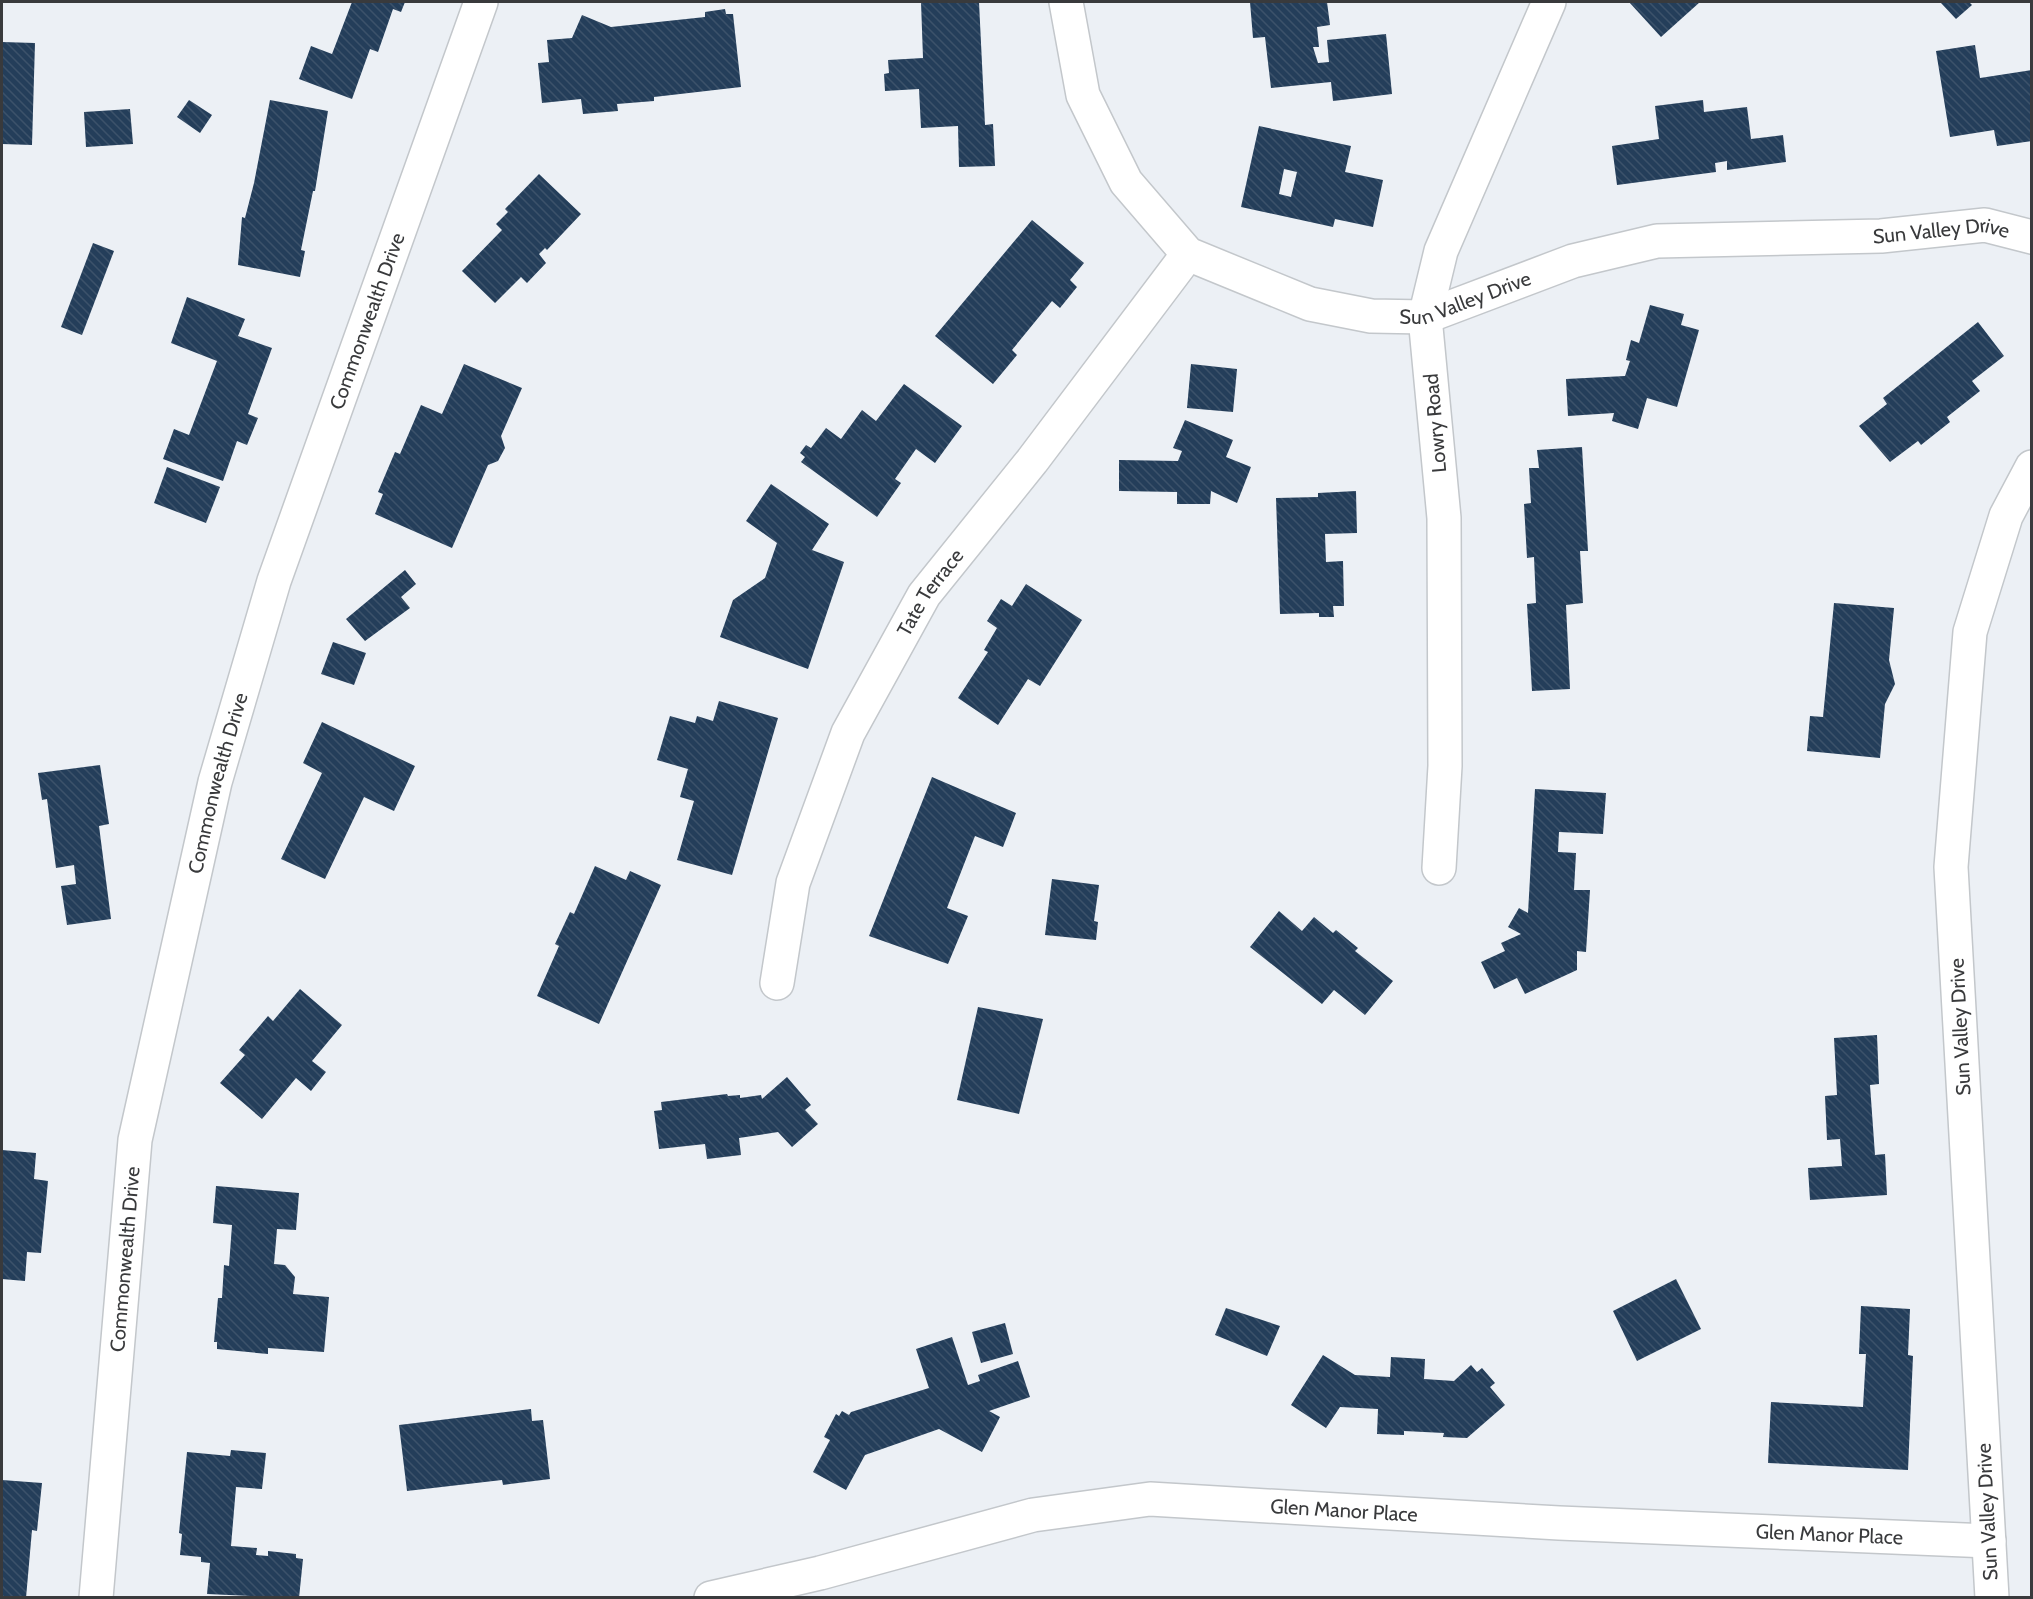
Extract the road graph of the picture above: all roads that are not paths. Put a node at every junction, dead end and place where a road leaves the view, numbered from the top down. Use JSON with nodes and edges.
{"nodes":[{"id":1,"x":481,"y":2,"type":"edge"},
{"id":2,"x":1066,"y":2,"type":"edge"},
{"id":3,"x":1549,"y":2,"type":"edge"},
{"id":4,"x":2031,"y":237,"type":"edge"},
{"id":5,"x":1188,"y":254,"type":"junction"},
{"id":6,"x":1425,"y":317,"type":"junction"},
{"id":7,"x":2031,"y":467,"type":"edge"},
{"id":8,"x":1439,"y":868,"type":"dead end"},
{"id":9,"x":777,"y":983,"type":"dead end"},
{"id":10,"x":1989,"y":1541,"type":"junction"},
{"id":11,"x":96,"y":1598,"type":"edge"},
{"id":12,"x":711,"y":1598,"type":"edge"},
{"id":13,"x":1992,"y":1598,"type":"edge"}],
"edges":[{"from":1,"to":11,"type":"street","name":"Commonwealth Drive"},
{"from":2,"to":5,"type":"street","name":"Sun Valley Drive"},
{"from":3,"to":6,"type":"street","name":"Lowry Road"},
{"from":4,"to":6,"type":"street","name":"Sun Valley Drive"},
{"from":5,"to":6,"type":"street","name":"Sun Valley Drive"},
{"from":5,"to":9,"type":"street","name":"Tate Terrace"},
{"from":6,"to":8,"type":"street","name":"Lowry Road"},
{"from":7,"to":10,"type":"street","name":"Sun Valley Drive"},
{"from":10,"to":12,"type":"street","name":"Glen Manor Place"},
{"from":10,"to":13,"type":"street","name":"Sun Valley Drive"}]}
